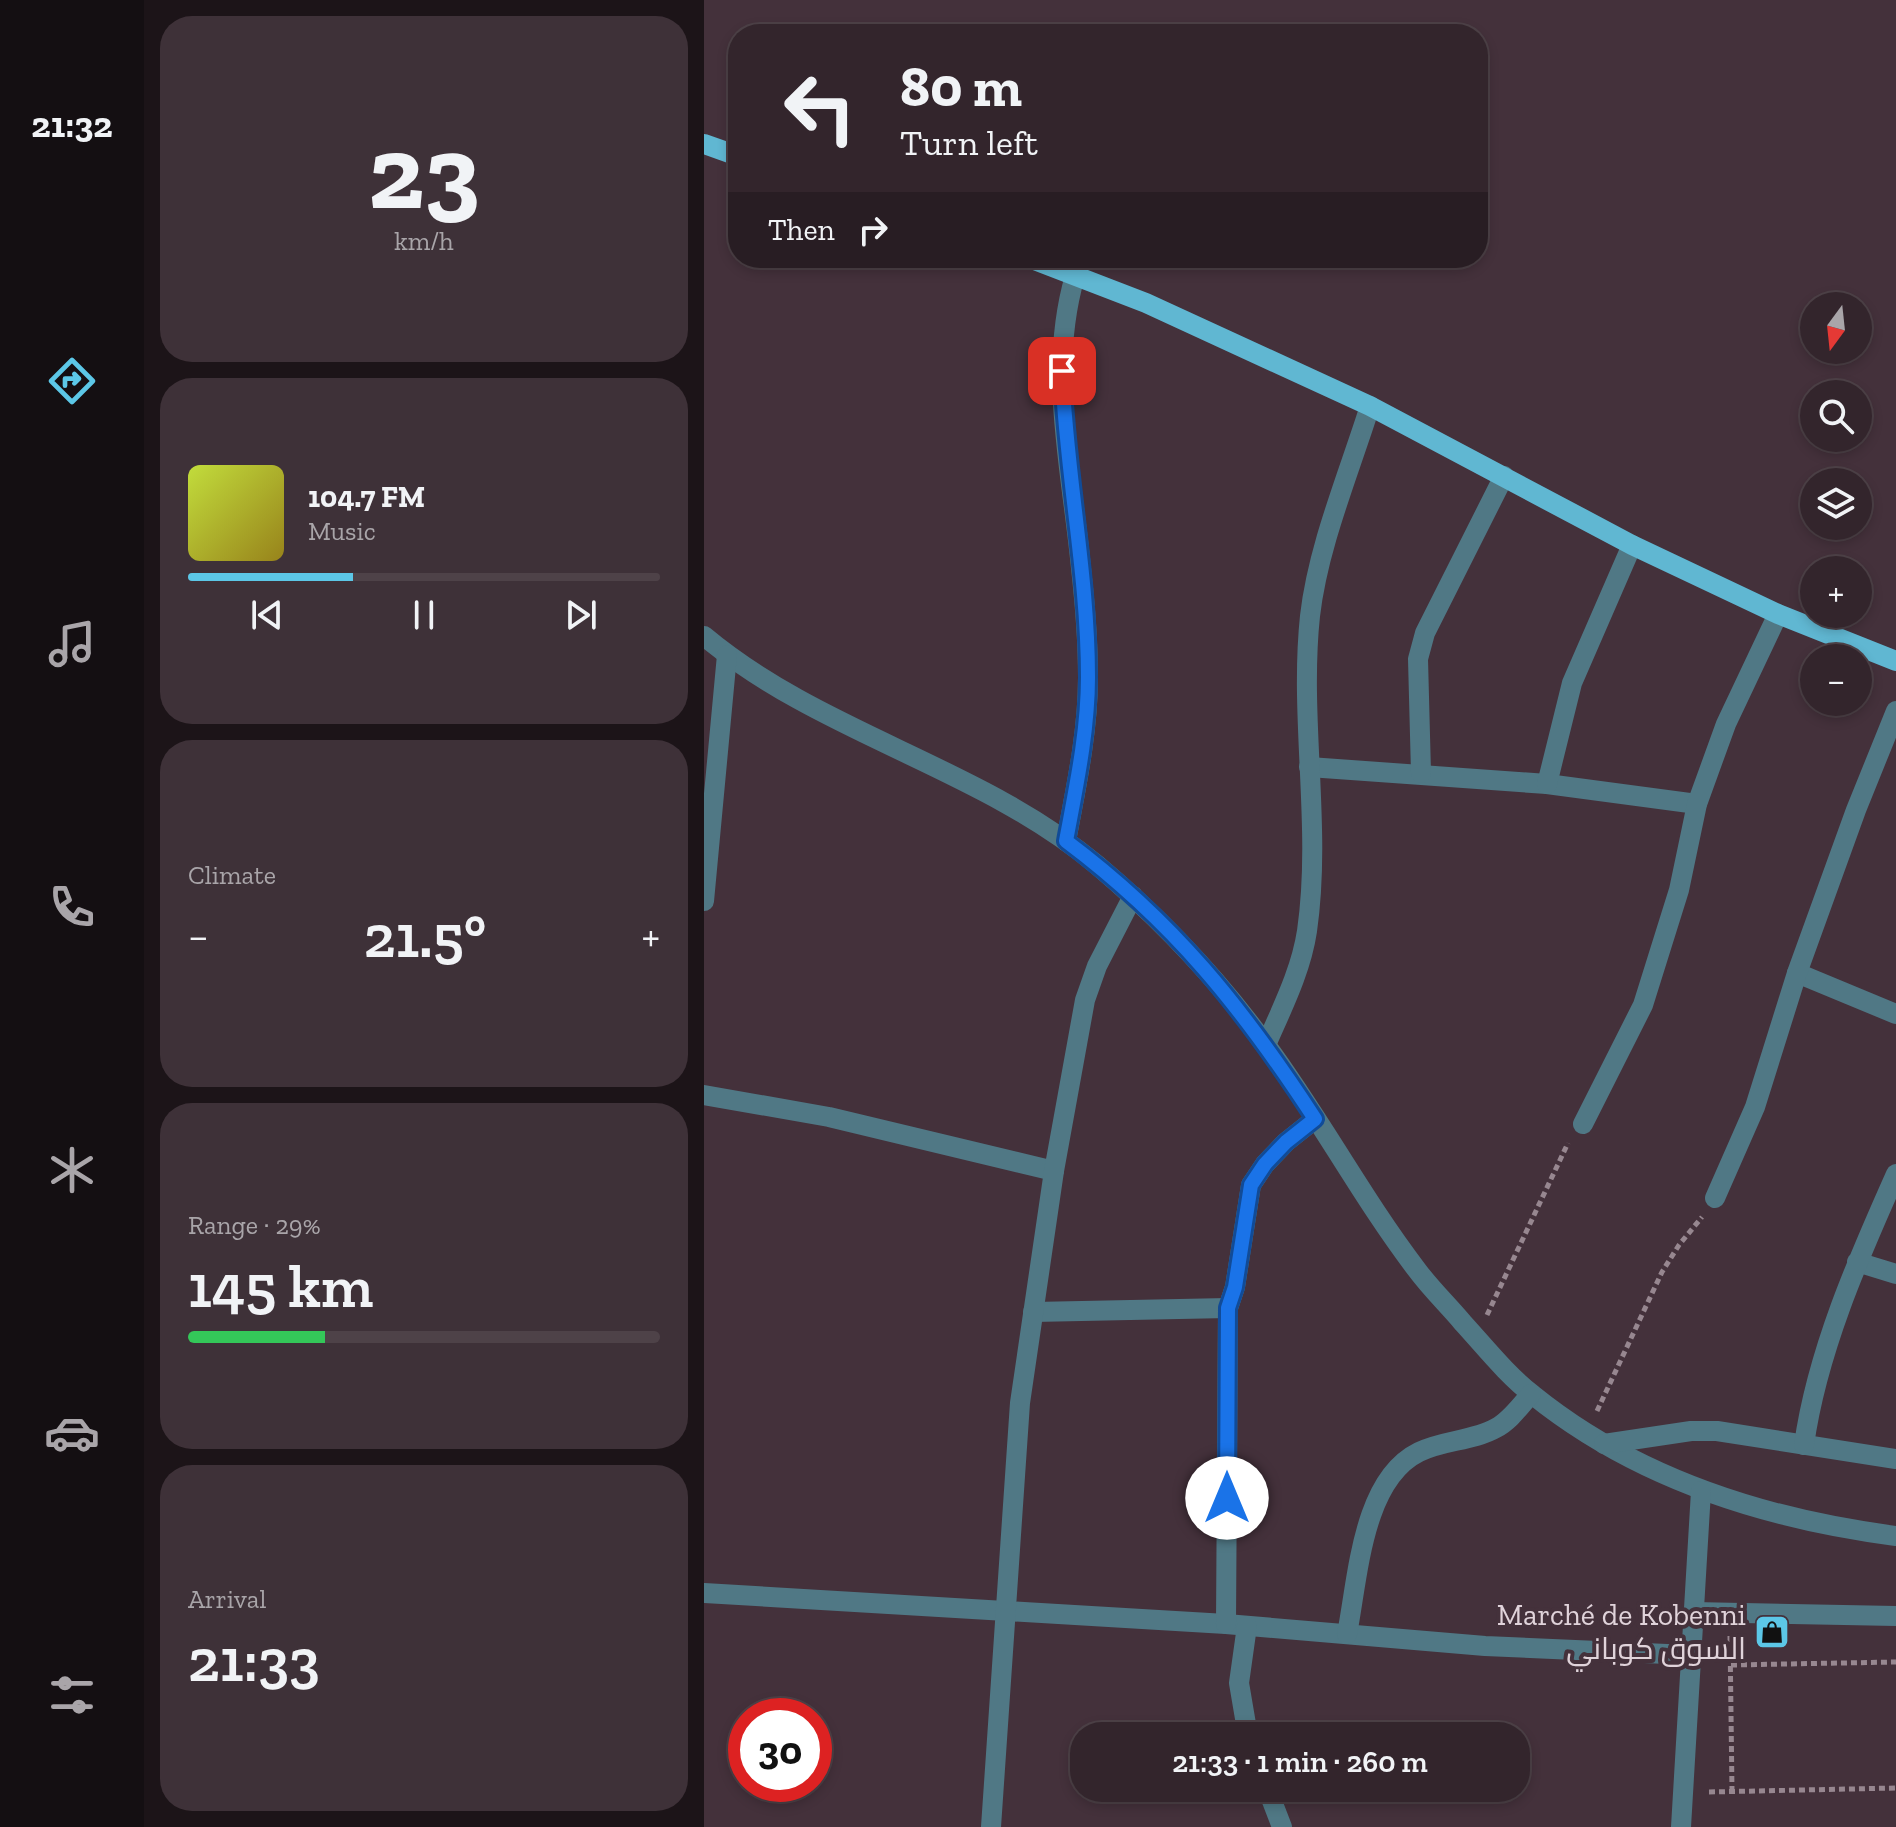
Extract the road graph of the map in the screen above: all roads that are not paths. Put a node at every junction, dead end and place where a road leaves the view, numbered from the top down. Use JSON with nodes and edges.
{"nodes":[{"id":1,"x":704,"y":144,"type":"edge"},
{"id":2,"x":728,"y":152,"type":"edge"},
{"id":3,"x":1055,"y":268,"type":"edge"},
{"id":4,"x":1075,"y":276,"type":"junction"},
{"id":5,"x":1370,"y":406,"type":"junction"},
{"id":6,"x":1504,"y":476,"type":"junction"},
{"id":7,"x":1632,"y":545,"type":"junction"},
{"id":8,"x":1778,"y":614,"type":"junction"},
{"id":9,"x":704,"y":636,"type":"edge"},
{"id":10,"x":727,"y":655,"type":"junction"},
{"id":11,"x":1896,"y":661,"type":"edge"},
{"id":12,"x":1896,"y":711,"type":"edge"},
{"id":13,"x":1309,"y":767,"type":"junction"},
{"id":14,"x":1421,"y":773,"type":"junction"},
{"id":15,"x":1547,"y":784,"type":"junction"},
{"id":16,"x":1697,"y":804,"type":"junction"},
{"id":17,"x":1066,"y":841,"type":"junction"},
{"id":18,"x":704,"y":895,"type":"edge"},
{"id":19,"x":1133,"y":896,"type":"junction"},
{"id":20,"x":704,"y":901,"type":"edge"},
{"id":21,"x":1797,"y":973,"type":"junction"},
{"id":22,"x":1896,"y":1014,"type":"edge"},
{"id":23,"x":1266,"y":1045,"type":"junction"},
{"id":24,"x":704,"y":1095,"type":"edge"},
{"id":25,"x":1315,"y":1119,"type":"junction"},
{"id":26,"x":1583,"y":1124,"type":"road end"},
{"id":27,"x":1054,"y":1171,"type":"junction"},
{"id":28,"x":1896,"y":1174,"type":"edge"},
{"id":29,"x":1715,"y":1198,"type":"road end"},
{"id":30,"x":1857,"y":1262,"type":"junction"},
{"id":31,"x":1896,"y":1274,"type":"edge"},
{"id":32,"x":1228,"y":1308,"type":"junction"},
{"id":33,"x":1033,"y":1312,"type":"junction"},
{"id":34,"x":1531,"y":1394,"type":"junction"},
{"id":35,"x":1596,"y":1439,"type":"junction"},
{"id":36,"x":1804,"y":1445,"type":"junction"},
{"id":37,"x":1896,"y":1459,"type":"edge"},
{"id":38,"x":1701,"y":1491,"type":"junction"},
{"id":39,"x":1896,"y":1536,"type":"edge"},
{"id":40,"x":704,"y":1593,"type":"edge"},
{"id":41,"x":1007,"y":1612,"type":"junction"},
{"id":42,"x":1693,"y":1612,"type":"junction"},
{"id":43,"x":1896,"y":1616,"type":"edge"},
{"id":44,"x":1226,"y":1624,"type":"junction"},
{"id":45,"x":1247,"y":1626,"type":"junction"},
{"id":46,"x":1347,"y":1634,"type":"junction"},
{"id":47,"x":1690,"y":1655,"type":"junction"},
{"id":48,"x":1246,"y":1722,"type":"edge"},
{"id":49,"x":1272,"y":1802,"type":"edge"},
{"id":50,"x":991,"y":1827,"type":"edge"},
{"id":51,"x":1282,"y":1827,"type":"edge"},
{"id":52,"x":1681,"y":1827,"type":"edge"}],
"edges":[{"from":1,"to":2,"type":"main road"},
{"from":3,"to":4,"type":"main road"},
{"from":4,"to":5,"type":"main road"},
{"from":4,"to":17,"type":"street"},
{"from":5,"to":6,"type":"main road"},
{"from":5,"to":13,"type":"street"},
{"from":6,"to":7,"type":"main road"},
{"from":6,"to":14,"type":"street"},
{"from":7,"to":8,"type":"main road"},
{"from":7,"to":15,"type":"street"},
{"from":8,"to":11,"type":"main road"},
{"from":8,"to":16,"type":"street"},
{"from":9,"to":10,"type":"street"},
{"from":10,"to":17,"type":"street"},
{"from":10,"to":18,"type":"street"},
{"from":12,"to":21,"type":"street"},
{"from":13,"to":14,"type":"street"},
{"from":13,"to":23,"type":"street"},
{"from":14,"to":15,"type":"street"},
{"from":15,"to":16,"type":"street"},
{"from":16,"to":26,"type":"street"},
{"from":17,"to":19,"type":"street"},
{"from":18,"to":20,"type":"street"},
{"from":19,"to":23,"type":"street"},
{"from":19,"to":27,"type":"street"},
{"from":21,"to":22,"type":"street"},
{"from":21,"to":29,"type":"street"},
{"from":23,"to":25,"type":"street"},
{"from":24,"to":27,"type":"street"},
{"from":25,"to":32,"type":"street"},
{"from":25,"to":34,"type":"street"},
{"from":27,"to":33,"type":"street"},
{"from":28,"to":30,"type":"street"},
{"from":30,"to":31,"type":"street"},
{"from":30,"to":36,"type":"street"},
{"from":32,"to":33,"type":"street"},
{"from":32,"to":44,"type":"street"},
{"from":33,"to":41,"type":"street"},
{"from":34,"to":35,"type":"street"},
{"from":34,"to":46,"type":"street"},
{"from":35,"to":36,"type":"street"},
{"from":35,"to":38,"type":"street"},
{"from":36,"to":37,"type":"street"},
{"from":38,"to":39,"type":"street"},
{"from":38,"to":42,"type":"street"},
{"from":40,"to":41,"type":"street"},
{"from":41,"to":44,"type":"street"},
{"from":41,"to":50,"type":"street"},
{"from":42,"to":43,"type":"street"},
{"from":42,"to":47,"type":"street"},
{"from":44,"to":45,"type":"street"},
{"from":45,"to":46,"type":"street"},
{"from":45,"to":48,"type":"street"},
{"from":46,"to":47,"type":"street"},
{"from":47,"to":52,"type":"street"},
{"from":49,"to":51,"type":"street"}]}
